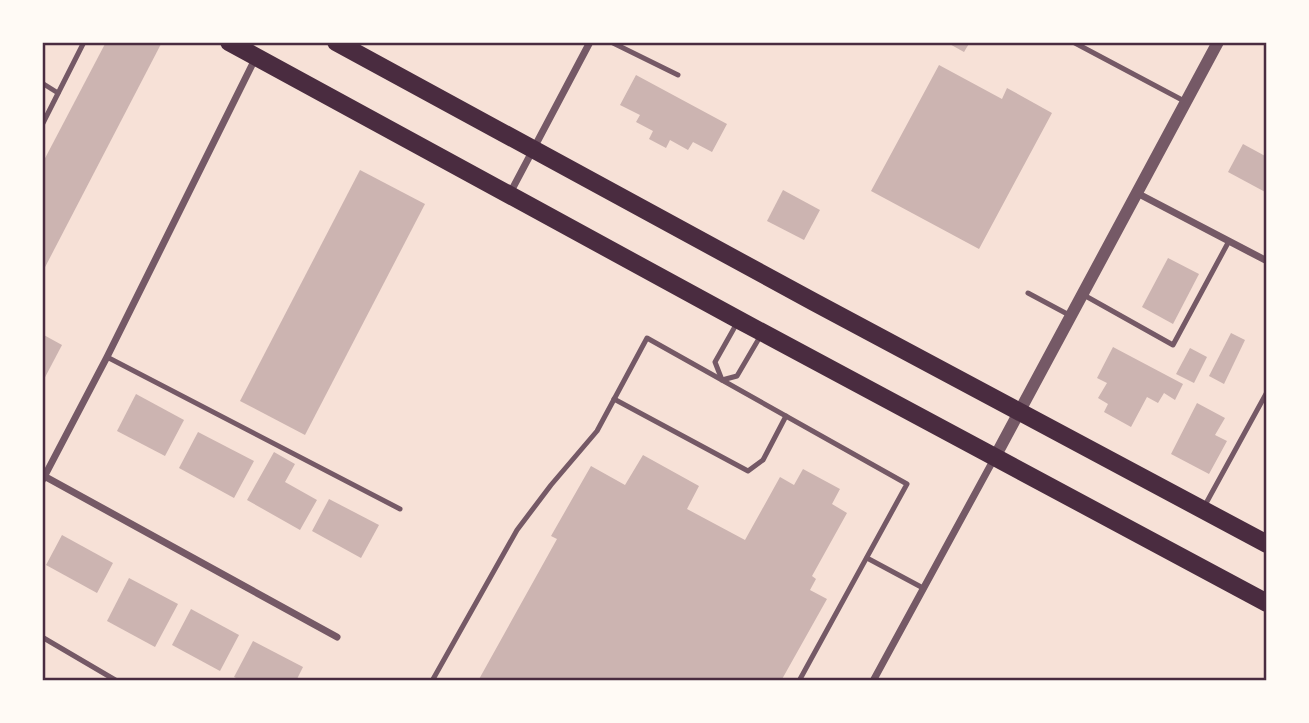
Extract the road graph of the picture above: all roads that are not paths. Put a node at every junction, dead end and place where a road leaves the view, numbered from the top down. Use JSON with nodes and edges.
{"nodes":[{"id":1,"x":84,"y":42,"type":"edge"},
{"id":2,"x":229,"y":42,"type":"edge"},
{"id":3,"x":335,"y":42,"type":"edge"},
{"id":4,"x":590,"y":42,"type":"edge"},
{"id":5,"x":611,"y":42,"type":"edge"},
{"id":6,"x":1073,"y":42,"type":"edge"},
{"id":7,"x":1218,"y":42,"type":"edge"},
{"id":8,"x":256,"y":57,"type":"junction"},
{"id":9,"x":678,"y":75,"type":"dead end"},
{"id":10,"x":42,"y":83,"type":"edge"},
{"id":11,"x":58,"y":93,"type":"junction"},
{"id":12,"x":1186,"y":102,"type":"junction"},
{"id":13,"x":42,"y":125,"type":"edge"},
{"id":14,"x":534,"y":150,"type":"junction"},
{"id":15,"x":1137,"y":193,"type":"junction"},
{"id":16,"x":509,"y":196,"type":"junction"},
{"id":17,"x":1229,"y":241,"type":"junction"},
{"id":18,"x":1267,"y":261,"type":"edge"},
{"id":19,"x":1028,"y":293,"type":"dead end"},
{"id":20,"x":1082,"y":295,"type":"junction"},
{"id":21,"x":1071,"y":316,"type":"junction"},
{"id":22,"x":739,"y":320,"type":"junction"},
{"id":23,"x":762,"y":332,"type":"junction"},
{"id":24,"x":107,"y":357,"type":"junction"},
{"id":25,"x":722,"y":380,"type":"junction"},
{"id":26,"x":1267,"y":392,"type":"edge"},
{"id":27,"x":614,"y":399,"type":"junction"},
{"id":28,"x":1019,"y":412,"type":"junction"},
{"id":29,"x":786,"y":416,"type":"junction"},
{"id":30,"x":995,"y":457,"type":"junction"},
{"id":31,"x":43,"y":479,"type":"edge"},
{"id":32,"x":400,"y":509,"type":"dead end"},
{"id":33,"x":1202,"y":509,"type":"junction"},
{"id":34,"x":1267,"y":544,"type":"edge"},
{"id":35,"x":867,"y":558,"type":"junction"},
{"id":36,"x":923,"y":588,"type":"junction"},
{"id":37,"x":1267,"y":603,"type":"edge"},
{"id":38,"x":337,"y":637,"type":"dead end"},
{"id":39,"x":42,"y":638,"type":"edge"},
{"id":40,"x":117,"y":681,"type":"edge"},
{"id":41,"x":432,"y":681,"type":"edge"},
{"id":42,"x":799,"y":681,"type":"edge"},
{"id":43,"x":873,"y":681,"type":"edge"}],
"edges":[{"from":1,"to":11,"type":"lane"},
{"from":2,"to":8,"type":"main road"},
{"from":3,"to":14,"type":"main road"},
{"from":4,"to":14,"type":"street"},
{"from":5,"to":9,"type":"lane"},
{"from":6,"to":12,"type":"lane"},
{"from":7,"to":12,"type":"street"},
{"from":8,"to":16,"type":"main road"},
{"from":8,"to":24,"type":"street"},
{"from":10,"to":11,"type":"lane"},
{"from":11,"to":13,"type":"lane"},
{"from":12,"to":15,"type":"street"},
{"from":14,"to":16,"type":"street"},
{"from":14,"to":28,"type":"main road"},
{"from":15,"to":17,"type":"street"},
{"from":15,"to":20,"type":"street"},
{"from":16,"to":22,"type":"main road"},
{"from":17,"to":18,"type":"street"},
{"from":17,"to":20,"type":"lane"},
{"from":19,"to":21,"type":"lane"},
{"from":20,"to":21,"type":"street"},
{"from":21,"to":28,"type":"street"},
{"from":22,"to":23,"type":"main road"},
{"from":22,"to":25,"type":"lane"},
{"from":23,"to":25,"type":"lane"},
{"from":23,"to":30,"type":"main road"},
{"from":24,"to":31,"type":"street"},
{"from":24,"to":32,"type":"lane"},
{"from":25,"to":27,"type":"lane"},
{"from":25,"to":29,"type":"lane"},
{"from":26,"to":33,"type":"lane"},
{"from":27,"to":29,"type":"lane"},
{"from":27,"to":41,"type":"lane"},
{"from":28,"to":30,"type":"street"},
{"from":28,"to":33,"type":"main road"},
{"from":29,"to":35,"type":"lane"},
{"from":30,"to":36,"type":"street"},
{"from":30,"to":37,"type":"main road"},
{"from":31,"to":38,"type":"street"},
{"from":33,"to":34,"type":"main road"},
{"from":35,"to":36,"type":"lane"},
{"from":35,"to":42,"type":"lane"},
{"from":36,"to":43,"type":"street"},
{"from":39,"to":40,"type":"lane"}]}
